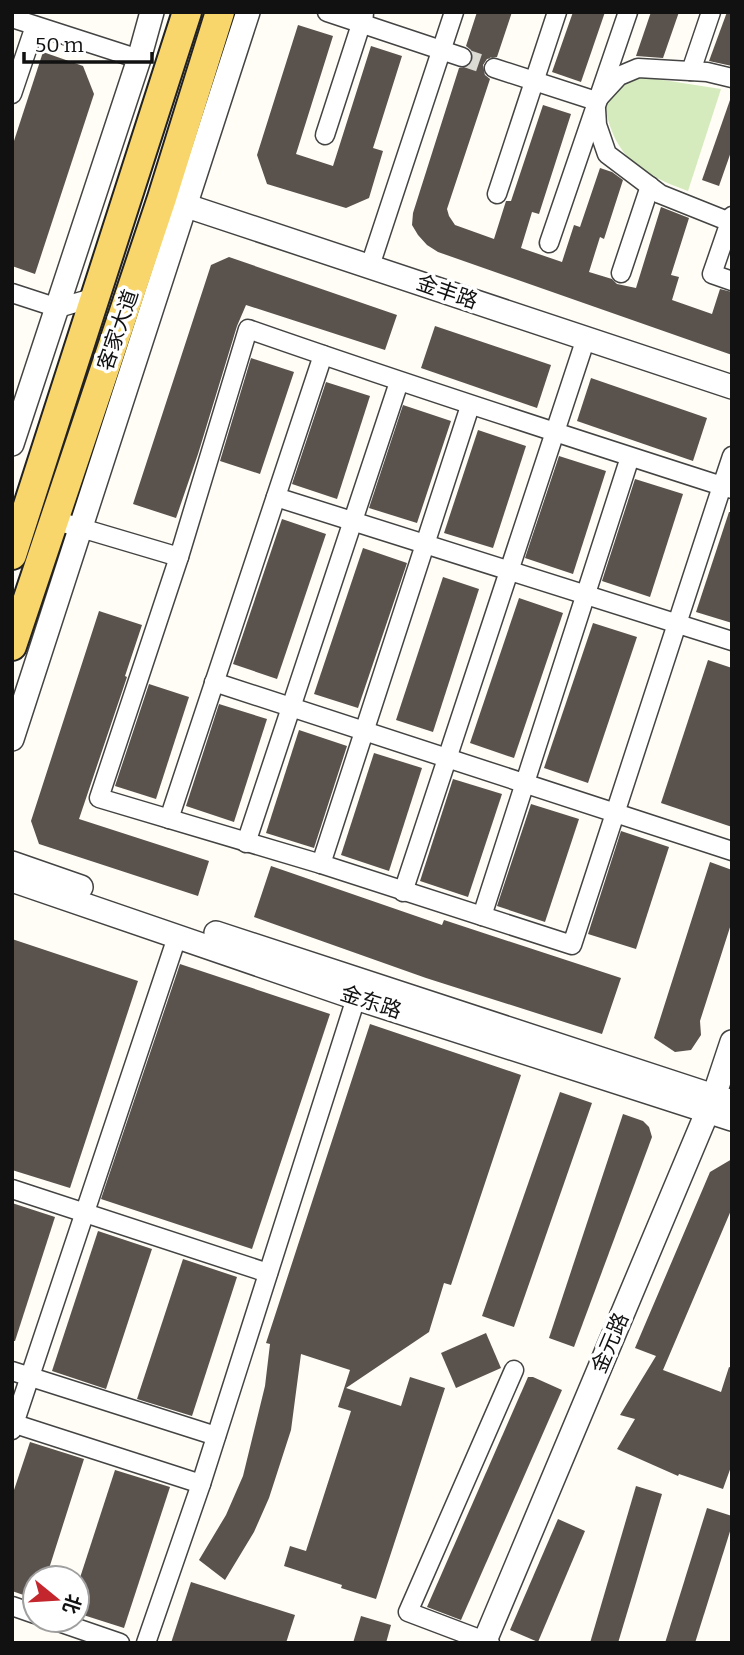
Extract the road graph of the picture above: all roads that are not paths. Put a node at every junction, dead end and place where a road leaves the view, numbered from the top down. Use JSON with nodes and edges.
{"nodes":[{"id":1,"x":152,"y":12,"type":"edge"},
{"id":2,"x":187,"y":12,"type":"edge"},
{"id":3,"x":220,"y":12,"type":"edge"},
{"id":4,"x":248,"y":12,"type":"edge"},
{"id":5,"x":327,"y":12,"type":"edge"},
{"id":6,"x":454,"y":12,"type":"edge"},
{"id":7,"x":557,"y":12,"type":"edge"},
{"id":8,"x":628,"y":12,"type":"edge"},
{"id":9,"x":711,"y":12,"type":"edge"},
{"id":10,"x":12,"y":18,"type":"edge"},
{"id":11,"x":364,"y":18,"type":"edge"},
{"id":12,"x":34,"y":26,"type":"junction"},
{"id":13,"x":442,"y":49,"type":"junction"},
{"id":14,"x":463,"y":57,"type":"tunnel mouth"},
{"id":15,"x":139,"y":59,"type":"junction"},
{"id":16,"x":494,"y":68,"type":"tunnel mouth"},
{"id":17,"x":691,"y":71,"type":"junction"},
{"id":18,"x":732,"y":78,"type":"edge"},
{"id":19,"x":535,"y":82,"type":"junction"},
{"id":20,"x":12,"y":94,"type":"edge"},
{"id":21,"x":596,"y":101,"type":"junction"},
{"id":22,"x":325,"y":135,"type":"dead end"},
{"id":23,"x":650,"y":186,"type":"junction"},
{"id":24,"x":498,"y":194,"type":"dead end"},
{"id":25,"x":174,"y":201,"type":"junction"},
{"id":26,"x":731,"y":219,"type":"edge"},
{"id":27,"x":549,"y":243,"type":"dead end"},
{"id":28,"x":370,"y":266,"type":"junction"},
{"id":29,"x":621,"y":273,"type":"dead end"},
{"id":30,"x":732,"y":281,"type":"edge"},
{"id":31,"x":12,"y":293,"type":"edge"},
{"id":32,"x":96,"y":297,"type":"junction"},
{"id":33,"x":58,"y":308,"type":"junction"},
{"id":34,"x":586,"y":338,"type":"junction"},
{"id":35,"x":323,"y":355,"type":"junction"},
{"id":36,"x":399,"y":382,"type":"junction"},
{"id":37,"x":732,"y":387,"type":"edge"},
{"id":38,"x":470,"y":406,"type":"junction"},
{"id":39,"x":554,"y":432,"type":"junction"},
{"id":40,"x":12,"y":444,"type":"edge"},
{"id":41,"x":732,"y":456,"type":"edge"},
{"id":42,"x":630,"y":457,"type":"junction"},
{"id":43,"x":727,"y":488,"type":"edge"},
{"id":44,"x":276,"y":497,"type":"junction"},
{"id":45,"x":352,"y":521,"type":"junction"},
{"id":46,"x":67,"y":524,"type":"junction"},
{"id":47,"x":425,"y":544,"type":"junction"},
{"id":48,"x":12,"y":555,"type":"edge"},
{"id":49,"x":179,"y":557,"type":"junction"},
{"id":50,"x":509,"y":571,"type":"junction"},
{"id":51,"x":585,"y":595,"type":"junction"},
{"id":52,"x":677,"y":624,"type":"junction"},
{"id":53,"x":732,"y":641,"type":"edge"},
{"id":54,"x":12,"y":646,"type":"edge"},
{"id":55,"x":214,"y":682,"type":"junction"},
{"id":56,"x":291,"y":707,"type":"junction"},
{"id":57,"x":364,"y":731,"type":"junction"},
{"id":58,"x":12,"y":739,"type":"edge"},
{"id":59,"x":447,"y":758,"type":"junction"},
{"id":60,"x":525,"y":783,"type":"junction"},
{"id":61,"x":615,"y":813,"type":"junction"},
{"id":62,"x":169,"y":819,"type":"junction"},
{"id":63,"x":246,"y":843,"type":"junction"},
{"id":64,"x":732,"y":851,"type":"edge"},
{"id":65,"x":12,"y":863,"type":"edge"},
{"id":66,"x":320,"y":864,"type":"junction"},
{"id":67,"x":12,"y":880,"type":"edge"},
{"id":68,"x":403,"y":892,"type":"junction"},
{"id":69,"x":482,"y":916,"type":"junction"},
{"id":70,"x":177,"y":936,"type":"junction"},
{"id":71,"x":356,"y":998,"type":"junction"},
{"id":72,"x":732,"y":1042,"type":"edge"},
{"id":73,"x":718,"y":1103,"type":"edge"},
{"id":74,"x":732,"y":1119,"type":"edge"},
{"id":75,"x":12,"y":1189,"type":"edge"},
{"id":76,"x":85,"y":1213,"type":"junction"},
{"id":77,"x":268,"y":1273,"type":"junction"},
{"id":78,"x":514,"y":1370,"type":"dead end"},
{"id":79,"x":21,"y":1374,"type":"edge"},
{"id":80,"x":13,"y":1425,"type":"edge"},
{"id":81,"x":216,"y":1436,"type":"junction"},
{"id":82,"x":201,"y":1484,"type":"junction"},
{"id":83,"x":91,"y":1633,"type":"edge"},
{"id":84,"x":486,"y":1642,"type":"edge"},
{"id":85,"x":120,"y":1643,"type":"edge"},
{"id":86,"x":146,"y":1643,"type":"edge"}],
"edges":[{"from":1,"to":15,"type":"street"},
{"from":2,"to":32,"type":"main road","name":"客家大道"},
{"from":3,"to":25,"type":"main road","name":"客家大道"},
{"from":4,"to":25,"type":"street"},
{"from":5,"to":11,"type":"street"},
{"from":6,"to":13,"type":"street"},
{"from":7,"to":19,"type":"street"},
{"from":8,"to":21,"type":"street"},
{"from":9,"to":17,"type":"street"},
{"from":10,"to":12,"type":"street"},
{"from":11,"to":13,"type":"street"},
{"from":11,"to":22,"type":"street"},
{"from":12,"to":15,"type":"street"},
{"from":12,"to":20,"type":"street"},
{"from":13,"to":14,"type":"street"},
{"from":13,"to":28,"type":"street"},
{"from":15,"to":33,"type":"street"},
{"from":16,"to":19,"type":"street"},
{"from":17,"to":18,"type":"street"},
{"from":17,"to":21,"type":"street"},
{"from":19,"to":21,"type":"street"},
{"from":19,"to":24,"type":"street"},
{"from":21,"to":23,"type":"street"},
{"from":21,"to":27,"type":"street"},
{"from":23,"to":26,"type":"street"},
{"from":23,"to":29,"type":"street"},
{"from":25,"to":28,"type":"street","name":"金丰路"},
{"from":25,"to":46,"type":"main road","name":"客家大道"},
{"from":26,"to":30,"type":"street"},
{"from":28,"to":34,"type":"street","name":"金丰路"},
{"from":31,"to":33,"type":"street"},
{"from":32,"to":33,"type":"street"},
{"from":32,"to":48,"type":"main road","name":"客家大道"},
{"from":33,"to":40,"type":"street"},
{"from":34,"to":37,"type":"street","name":"金丰路"},
{"from":34,"to":39,"type":"street"},
{"from":35,"to":36,"type":"street"},
{"from":35,"to":44,"type":"street"},
{"from":35,"to":49,"type":"street"},
{"from":36,"to":38,"type":"street"},
{"from":36,"to":45,"type":"street"},
{"from":38,"to":39,"type":"street"},
{"from":38,"to":47,"type":"street"},
{"from":39,"to":42,"type":"street"},
{"from":39,"to":50,"type":"street"},
{"from":41,"to":43,"type":"street"},
{"from":42,"to":43,"type":"street"},
{"from":42,"to":51,"type":"street"},
{"from":43,"to":52,"type":"street"},
{"from":44,"to":45,"type":"street"},
{"from":44,"to":55,"type":"street"},
{"from":45,"to":47,"type":"street"},
{"from":45,"to":56,"type":"street"},
{"from":46,"to":49,"type":"street"},
{"from":46,"to":54,"type":"main road","name":"客家大道"},
{"from":46,"to":58,"type":"street"},
{"from":47,"to":50,"type":"street"},
{"from":47,"to":57,"type":"street"},
{"from":49,"to":62,"type":"street"},
{"from":50,"to":51,"type":"street"},
{"from":50,"to":59,"type":"street"},
{"from":51,"to":52,"type":"street"},
{"from":51,"to":60,"type":"street"},
{"from":52,"to":53,"type":"street"},
{"from":52,"to":61,"type":"street"},
{"from":55,"to":56,"type":"street"},
{"from":55,"to":62,"type":"street"},
{"from":56,"to":57,"type":"street"},
{"from":56,"to":63,"type":"street"},
{"from":57,"to":59,"type":"street"},
{"from":57,"to":66,"type":"street"},
{"from":59,"to":60,"type":"street"},
{"from":59,"to":68,"type":"street"},
{"from":60,"to":61,"type":"street"},
{"from":60,"to":69,"type":"street"},
{"from":61,"to":64,"type":"street"},
{"from":61,"to":69,"type":"street"},
{"from":62,"to":63,"type":"street"},
{"from":63,"to":66,"type":"street"},
{"from":65,"to":73,"type":"street","name":"金东路"},
{"from":66,"to":68,"type":"street"},
{"from":67,"to":70,"type":"street","name":"金东路"},
{"from":68,"to":69,"type":"street"},
{"from":70,"to":71,"type":"street","name":"金东路"},
{"from":70,"to":76,"type":"street"},
{"from":71,"to":73,"type":"street","name":"金东路"},
{"from":71,"to":77,"type":"street"},
{"from":72,"to":73,"type":"street","name":"金元路"},
{"from":73,"to":74,"type":"street","name":"金东路"},
{"from":73,"to":84,"type":"street","name":"金元路"},
{"from":75,"to":76,"type":"street"},
{"from":76,"to":77,"type":"street"},
{"from":76,"to":79,"type":"street"},
{"from":77,"to":81,"type":"street"},
{"from":78,"to":84,"type":"street"},
{"from":79,"to":80,"type":"street"},
{"from":79,"to":81,"type":"street"},
{"from":80,"to":82,"type":"street"},
{"from":81,"to":82,"type":"street"},
{"from":82,"to":86,"type":"street"},
{"from":83,"to":85,"type":"street"}]}
